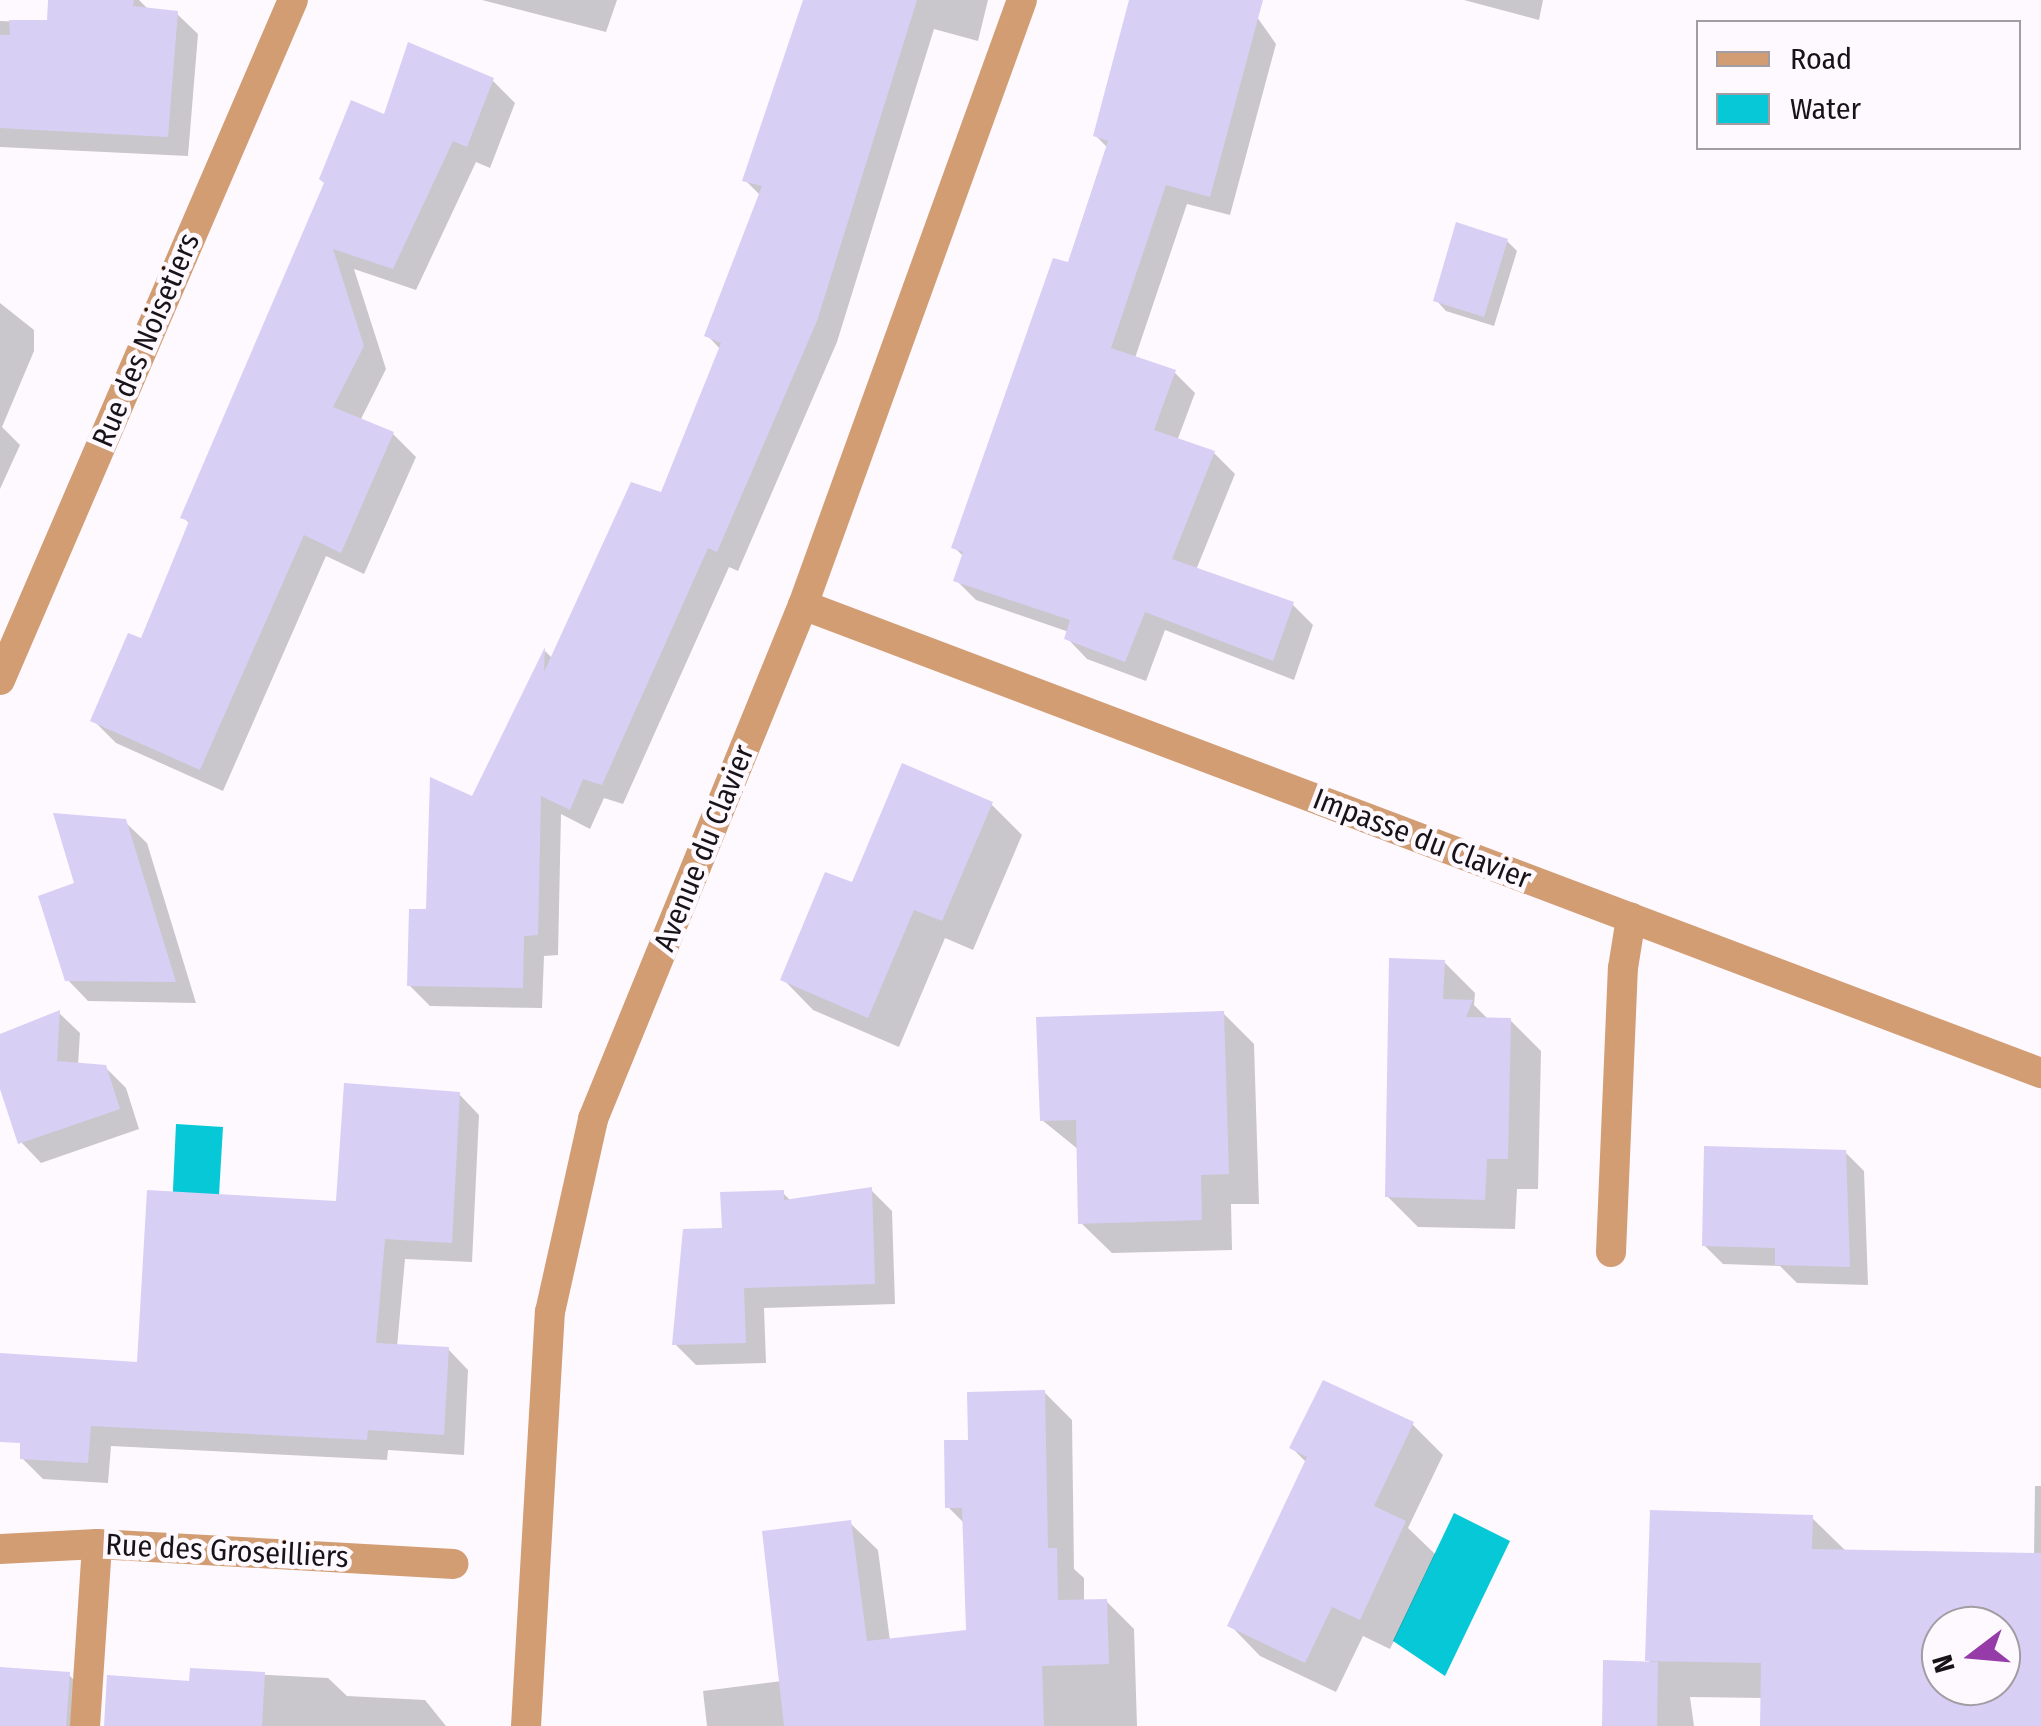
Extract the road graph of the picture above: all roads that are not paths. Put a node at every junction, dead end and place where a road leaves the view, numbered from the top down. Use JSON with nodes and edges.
{"nodes":[{"id":1,"x":292,"y":0,"type":"edge"},
{"id":2,"x":1022,"y":0,"type":"edge"},
{"id":3,"x":803,"y":606,"type":"junction"},
{"id":4,"x":0,"y":680,"type":"edge"},
{"id":5,"x":1631,"y":918,"type":"junction"},
{"id":6,"x":2041,"y":1073,"type":"edge"},
{"id":7,"x":1611,"y":1252,"type":"dead end"},
{"id":8,"x":97,"y":1544,"type":"junction"},
{"id":9,"x":0,"y":1550,"type":"edge"},
{"id":10,"x":453,"y":1564,"type":"dead end"},
{"id":11,"x":85,"y":1726,"type":"edge"},
{"id":12,"x":526,"y":1726,"type":"edge"}],
"edges":[{"from":1,"to":4,"type":"street","name":"Rue des Noisetiers"},
{"from":2,"to":3,"type":"street","name":"Avenue du Clavier"},
{"from":3,"to":5,"type":"street","name":"Impasse du Clavier"},
{"from":3,"to":12,"type":"street","name":"Avenue du Clavier"},
{"from":5,"to":6,"type":"street","name":"Impasse du Clavier"},
{"from":5,"to":7,"type":"street"},
{"from":8,"to":9,"type":"street","name":"Rue des Groseilliers"},
{"from":8,"to":10,"type":"street","name":"Rue des Groseilliers"},
{"from":8,"to":11,"type":"street"}]}
